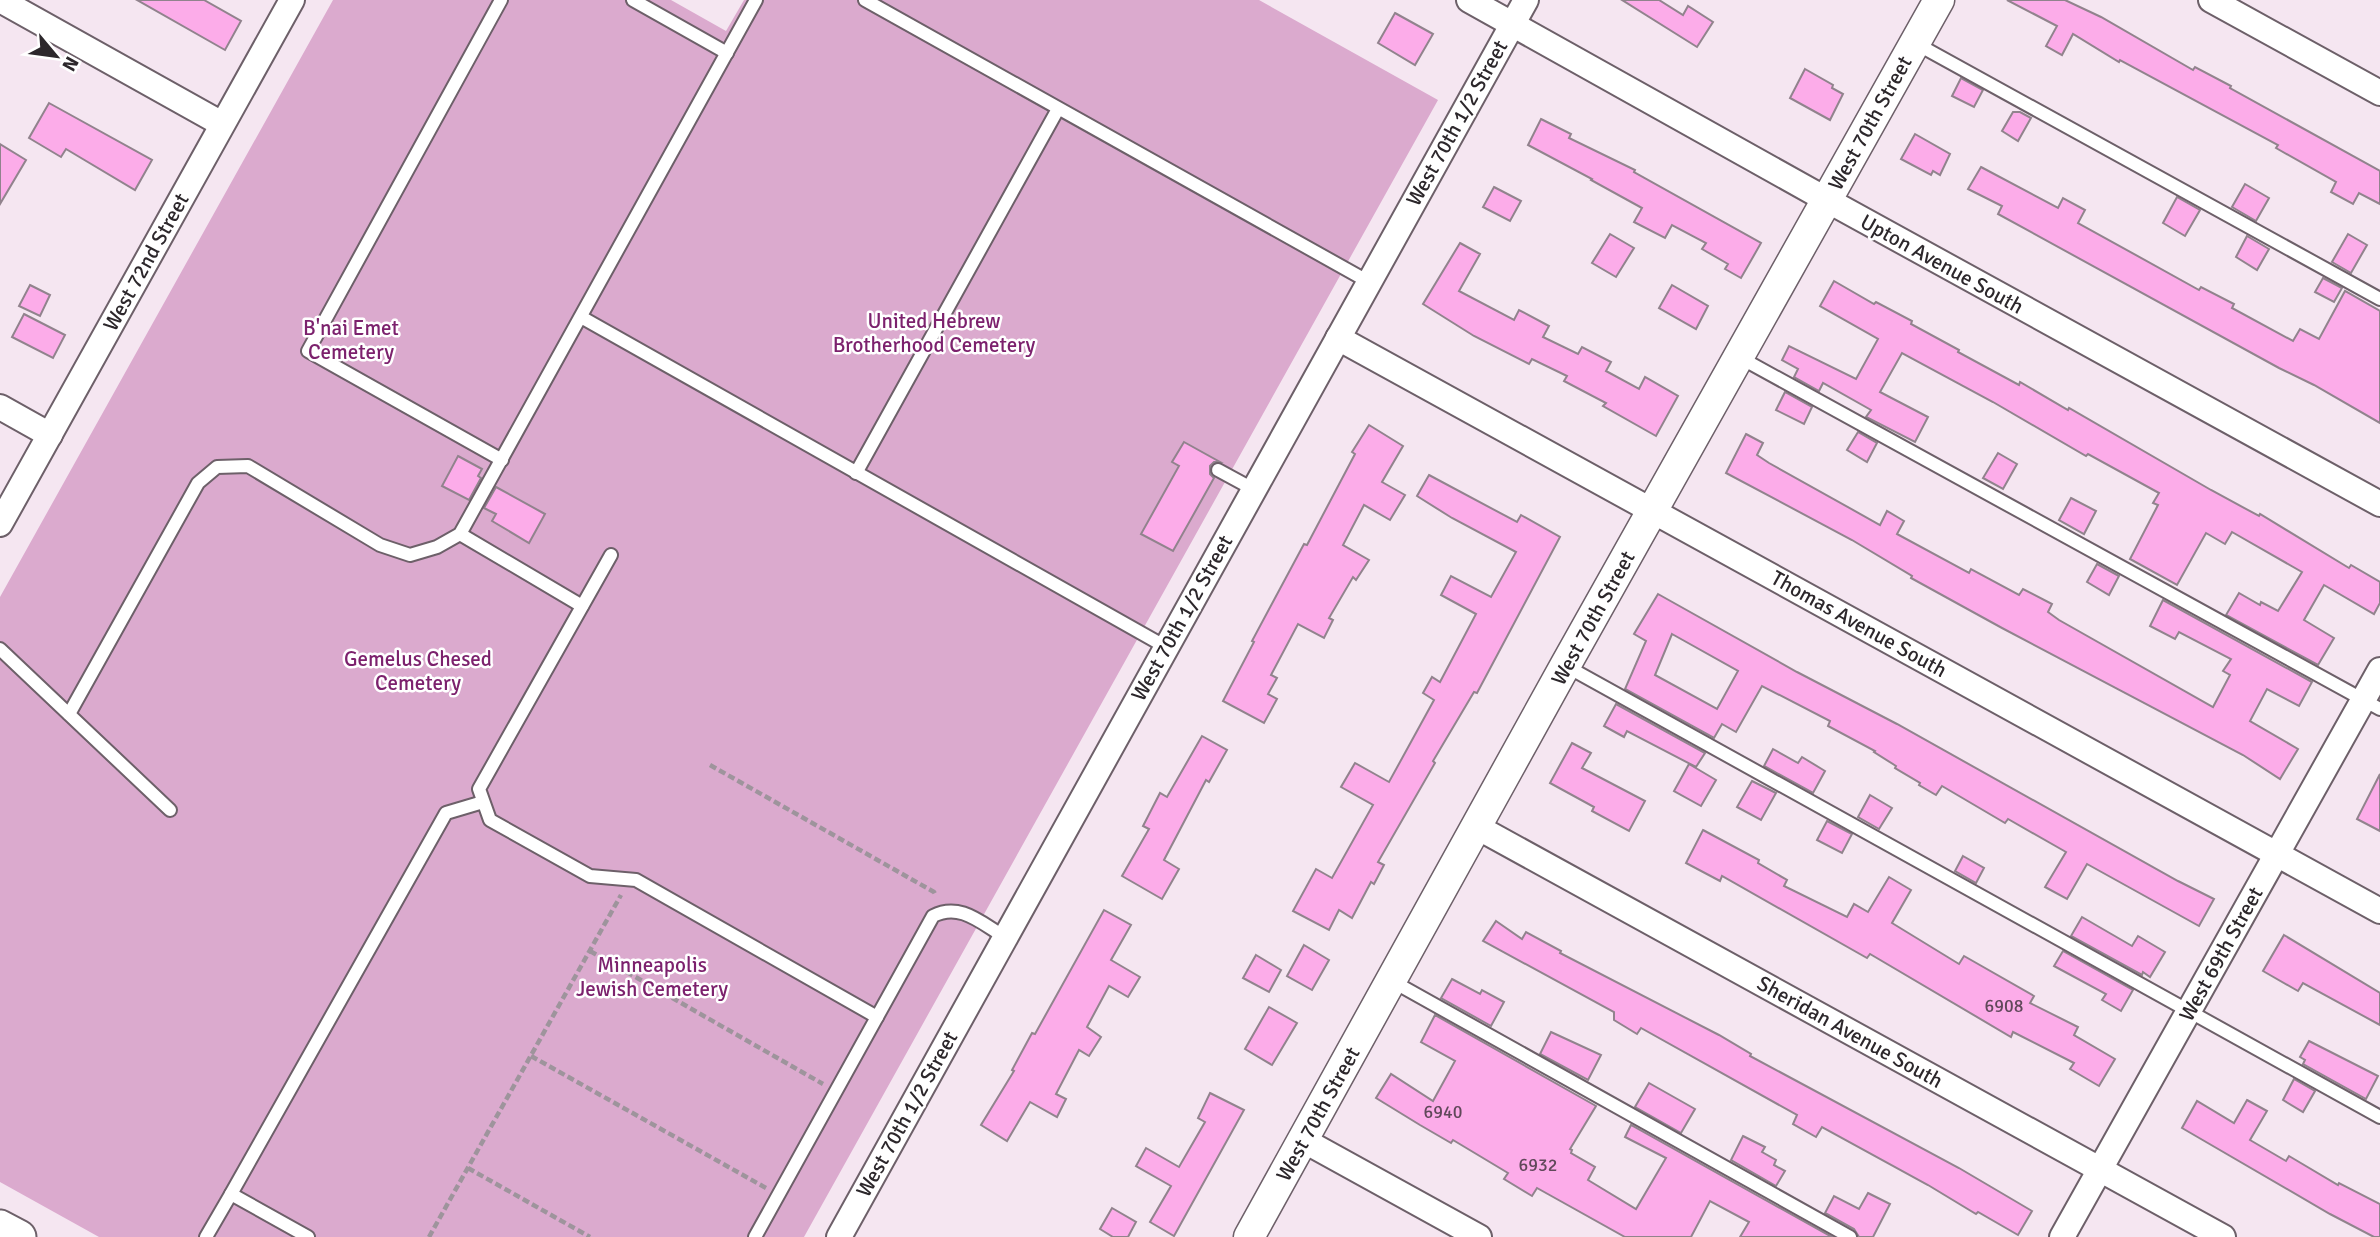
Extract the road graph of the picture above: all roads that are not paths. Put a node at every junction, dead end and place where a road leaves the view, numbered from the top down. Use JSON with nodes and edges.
{"nodes":[{"id":1,"x":292,"y":0,"type":"edge"},
{"id":2,"x":501,"y":0,"type":"edge"},
{"id":3,"x":634,"y":0,"type":"edge"},
{"id":4,"x":756,"y":0,"type":"edge"},
{"id":5,"x":865,"y":0,"type":"edge"},
{"id":6,"x":1469,"y":0,"type":"edge"},
{"id":7,"x":1526,"y":0,"type":"edge"},
{"id":8,"x":1939,"y":0,"type":"edge"},
{"id":9,"x":2211,"y":0,"type":"edge"},
{"id":10,"x":0,"y":1,"type":"edge"},
{"id":11,"x":1512,"y":24,"type":"junction"},
{"id":12,"x":1915,"y":43,"type":"junction"},
{"id":13,"x":726,"y":52,"type":"junction"},
{"id":14,"x":2380,"y":93,"type":"edge"},
{"id":15,"x":1058,"y":108,"type":"junction"},
{"id":16,"x":222,"y":124,"type":"junction"},
{"id":17,"x":1827,"y":200,"type":"junction"},
{"id":18,"x":1369,"y":282,"type":"junction"},
{"id":19,"x":2380,"y":299,"type":"edge"},
{"id":20,"x":581,"y":317,"type":"junction"},
{"id":21,"x":1338,"y":338,"type":"junction"},
{"id":22,"x":1739,"y":356,"type":"junction"},
{"id":23,"x":0,"y":408,"type":"edge"},
{"id":24,"x":50,"y":435,"type":"junction"},
{"id":25,"x":502,"y":460,"type":"junction"},
{"id":26,"x":1218,"y":470,"type":"dead end"},
{"id":27,"x":856,"y":473,"type":"junction"},
{"id":28,"x":1254,"y":489,"type":"junction"},
{"id":29,"x":2380,"y":504,"type":"edge"},
{"id":30,"x":1652,"y":511,"type":"junction"},
{"id":31,"x":0,"y":524,"type":"edge"},
{"id":32,"x":460,"y":534,"type":"junction"},
{"id":33,"x":611,"y":555,"type":"dead end"},
{"id":34,"x":582,"y":606,"type":"junction"},
{"id":35,"x":1166,"y":648,"type":"junction"},
{"id":36,"x":0,"y":649,"type":"edge"},
{"id":37,"x":1565,"y":666,"type":"junction"},
{"id":38,"x":2380,"y":670,"type":"edge"},
{"id":39,"x":2372,"y":704,"type":"edge"},
{"id":40,"x":69,"y":713,"type":"junction"},
{"id":41,"x":483,"y":802,"type":"junction"},
{"id":42,"x":170,"y":810,"type":"dead end"},
{"id":43,"x":1477,"y":827,"type":"junction"},
{"id":44,"x":2276,"y":854,"type":"junction"},
{"id":45,"x":2380,"y":911,"type":"edge"},
{"id":46,"x":1005,"y":937,"type":"junction"},
{"id":47,"x":1391,"y":981,"type":"junction"},
{"id":48,"x":2189,"y":1011,"type":"junction"},
{"id":49,"x":877,"y":1017,"type":"junction"},
{"id":50,"x":2380,"y":1117,"type":"edge"},
{"id":51,"x":1303,"y":1140,"type":"junction"},
{"id":52,"x":2100,"y":1169,"type":"junction"},
{"id":53,"x":231,"y":1194,"type":"junction"},
{"id":54,"x":0,"y":1227,"type":"edge"},
{"id":55,"x":19,"y":1237,"type":"edge"},
{"id":56,"x":206,"y":1237,"type":"edge"},
{"id":57,"x":308,"y":1237,"type":"edge"},
{"id":58,"x":755,"y":1237,"type":"edge"},
{"id":59,"x":839,"y":1237,"type":"edge"},
{"id":60,"x":1249,"y":1237,"type":"edge"},
{"id":61,"x":1479,"y":1237,"type":"edge"},
{"id":62,"x":1850,"y":1237,"type":"edge"},
{"id":63,"x":2062,"y":1237,"type":"edge"},
{"id":64,"x":2223,"y":1237,"type":"edge"}],
"edges":[{"from":1,"to":16,"type":"street","name":"West 72nd Street"},
{"from":2,"to":25,"type":"lane"},
{"from":3,"to":13,"type":"lane"},
{"from":4,"to":13,"type":"lane"},
{"from":5,"to":15,"type":"lane"},
{"from":6,"to":11,"type":"street","name":"Upton Avenue South"},
{"from":7,"to":11,"type":"street","name":"West 70th 1/2 Street"},
{"from":8,"to":12,"type":"street","name":"West 70th Street"},
{"from":9,"to":14,"type":"street"},
{"from":10,"to":16,"type":"street"},
{"from":11,"to":17,"type":"street","name":"Upton Avenue South"},
{"from":11,"to":18,"type":"street","name":"West 70th 1/2 Street"},
{"from":12,"to":17,"type":"street","name":"West 70th Street"},
{"from":12,"to":19,"type":"lane"},
{"from":13,"to":20,"type":"lane"},
{"from":15,"to":18,"type":"lane"},
{"from":15,"to":27,"type":"lane"},
{"from":16,"to":24,"type":"street","name":"West 72nd Street"},
{"from":17,"to":22,"type":"street","name":"West 70th Street"},
{"from":17,"to":29,"type":"street","name":"Upton Avenue South"},
{"from":18,"to":21,"type":"street","name":"West 70th 1/2 Street"},
{"from":20,"to":25,"type":"lane"},
{"from":20,"to":27,"type":"lane"},
{"from":21,"to":28,"type":"street","name":"West 70th 1/2 Street"},
{"from":21,"to":30,"type":"street","name":"Thomas Avenue South"},
{"from":22,"to":30,"type":"street","name":"West 70th Street"},
{"from":22,"to":39,"type":"lane"},
{"from":23,"to":24,"type":"street"},
{"from":24,"to":31,"type":"street","name":"West 72nd Street"},
{"from":25,"to":32,"type":"lane"},
{"from":26,"to":28,"type":"lane"},
{"from":27,"to":35,"type":"lane"},
{"from":28,"to":35,"type":"street","name":"West 70th 1/2 Street"},
{"from":30,"to":37,"type":"street","name":"West 70th Street"},
{"from":30,"to":44,"type":"street","name":"Thomas Avenue South"},
{"from":32,"to":34,"type":"lane"},
{"from":32,"to":40,"type":"lane"},
{"from":33,"to":34,"type":"lane"},
{"from":34,"to":41,"type":"lane"},
{"from":35,"to":46,"type":"street","name":"West 70th 1/2 Street"},
{"from":36,"to":40,"type":"lane"},
{"from":37,"to":43,"type":"street","name":"West 70th Street"},
{"from":37,"to":48,"type":"lane"},
{"from":38,"to":39,"type":"street","name":"West 69th Street"},
{"from":39,"to":44,"type":"street","name":"West 69th Street"},
{"from":40,"to":42,"type":"lane"},
{"from":41,"to":49,"type":"lane"},
{"from":41,"to":53,"type":"lane"},
{"from":43,"to":47,"type":"street","name":"West 70th Street"},
{"from":43,"to":52,"type":"street","name":"Sheridan Avenue South"},
{"from":44,"to":45,"type":"street","name":"Thomas Avenue South"},
{"from":44,"to":48,"type":"street","name":"West 69th Street"},
{"from":46,"to":49,"type":"lane"},
{"from":46,"to":59,"type":"street","name":"West 70th 1/2 Street"},
{"from":47,"to":51,"type":"street","name":"West 70th Street"},
{"from":47,"to":62,"type":"lane"},
{"from":48,"to":50,"type":"lane"},
{"from":48,"to":52,"type":"street","name":"West 69th Street"},
{"from":49,"to":58,"type":"lane"},
{"from":51,"to":60,"type":"street","name":"West 70th Street"},
{"from":51,"to":61,"type":"street"},
{"from":52,"to":63,"type":"street","name":"West 69th Street"},
{"from":52,"to":64,"type":"street","name":"Sheridan Avenue South"},
{"from":53,"to":56,"type":"lane"},
{"from":53,"to":57,"type":"lane"},
{"from":54,"to":55,"type":"main road"}]}
